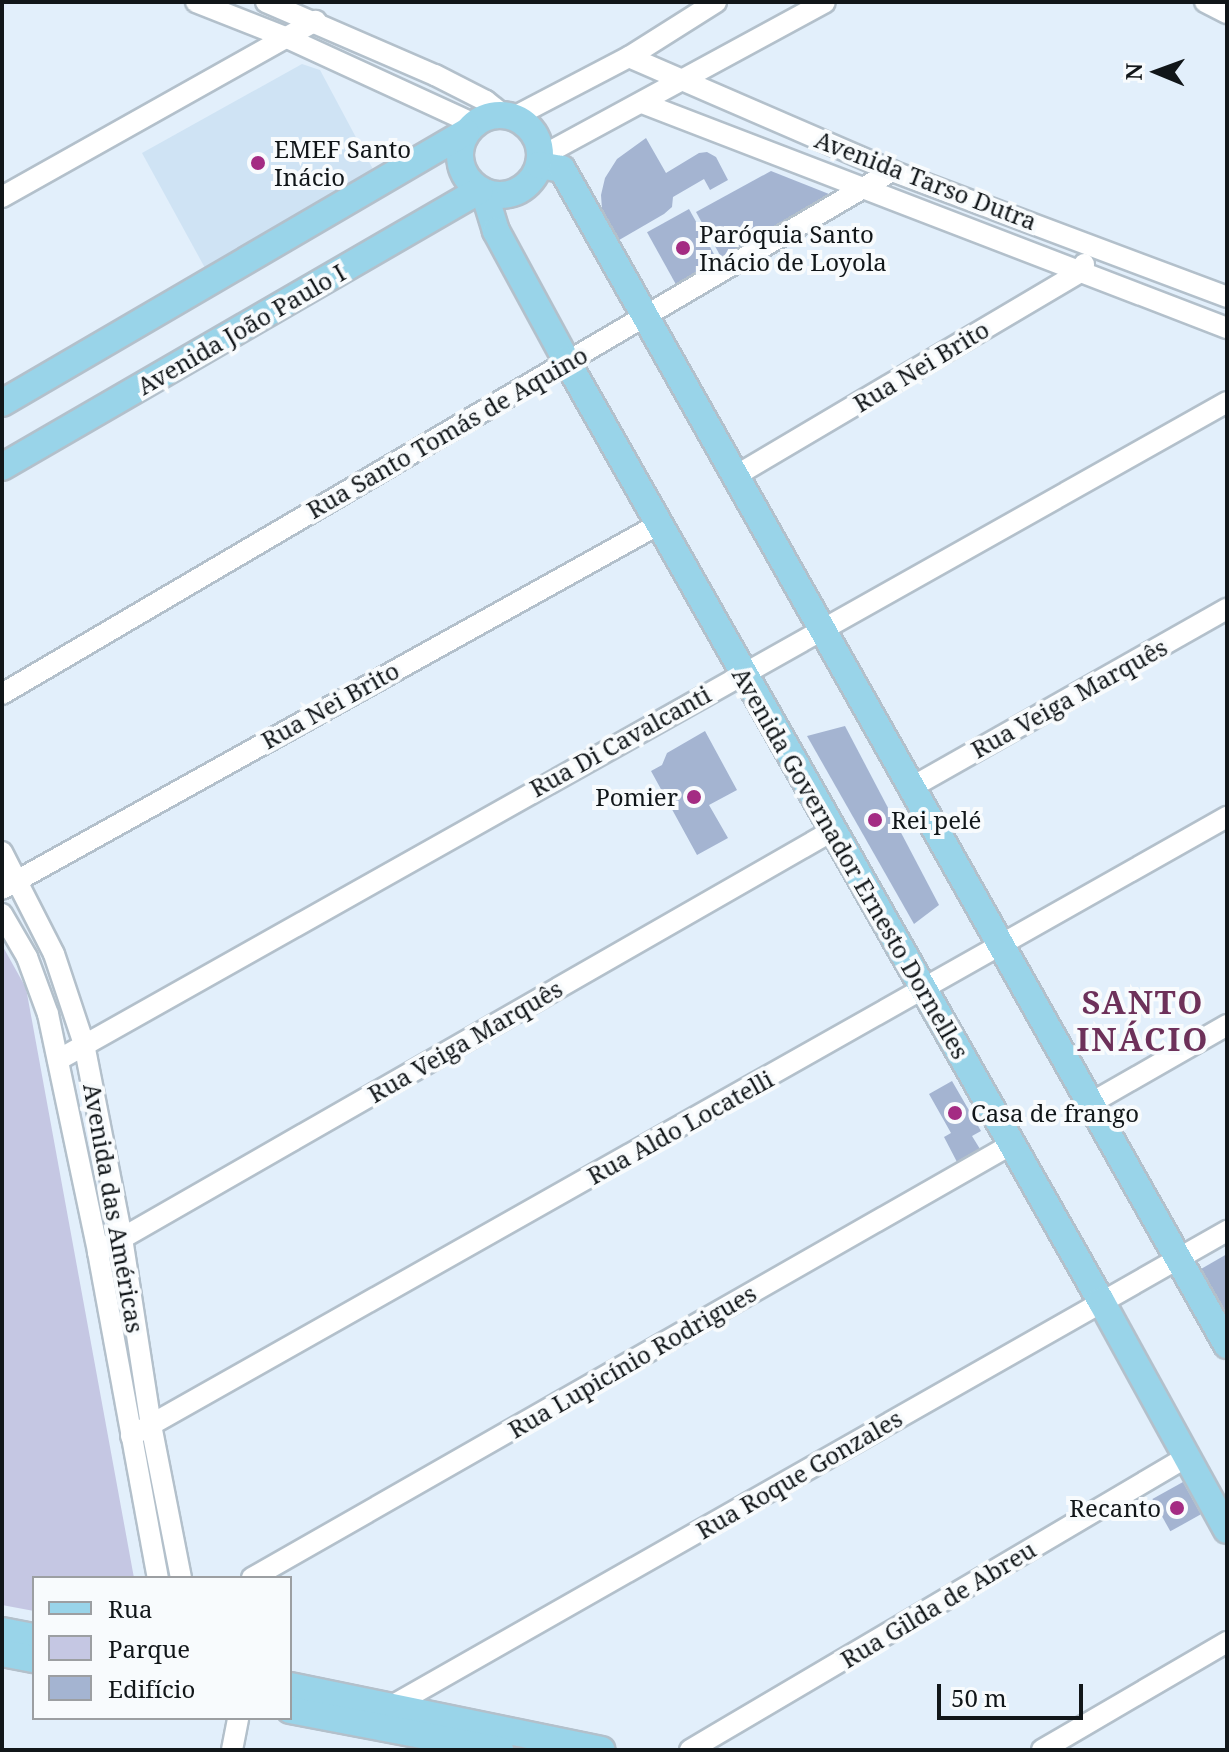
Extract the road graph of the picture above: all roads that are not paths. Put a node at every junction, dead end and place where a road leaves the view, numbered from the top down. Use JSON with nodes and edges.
{"nodes":[{"id":1,"x":196,"y":2,"type":"edge"},
{"id":2,"x":266,"y":2,"type":"edge"},
{"id":3,"x":716,"y":2,"type":"edge"},
{"id":4,"x":825,"y":2,"type":"edge"},
{"id":5,"x":1205,"y":2,"type":"edge"},
{"id":6,"x":1227,"y":13,"type":"edge"},
{"id":7,"x":316,"y":21,"type":"junction"},
{"id":8,"x":285,"y":37,"type":"junction"},
{"id":9,"x":629,"y":57,"type":"junction"},
{"id":10,"x":685,"y":80,"type":"junction"},
{"id":11,"x":642,"y":103,"type":"junction"},
{"id":12,"x":508,"y":116,"type":"junction"},
{"id":13,"x":470,"y":128,"type":"junction"},
{"id":14,"x":539,"y":161,"type":"junction"},
{"id":15,"x":892,"y":171,"type":"junction"},
{"id":16,"x":867,"y":187,"type":"junction"},
{"id":17,"x":482,"y":191,"type":"junction"},
{"id":18,"x":2,"y":197,"type":"edge"},
{"id":19,"x":1092,"y":245,"type":"junction"},
{"id":20,"x":1080,"y":272,"type":"junction"},
{"id":21,"x":1227,"y":297,"type":"edge"},
{"id":22,"x":645,"y":318,"type":"junction"},
{"id":23,"x":1227,"y":328,"type":"edge"},
{"id":24,"x":566,"y":360,"type":"junction"},
{"id":25,"x":1227,"y":402,"type":"edge"},
{"id":26,"x":2,"y":403,"type":"edge"},
{"id":27,"x":2,"y":467,"type":"edge"},
{"id":28,"x":737,"y":475,"type":"junction"},
{"id":29,"x":659,"y":524,"type":"junction"},
{"id":30,"x":1227,"y":609,"type":"edge"},
{"id":31,"x":825,"y":631,"type":"junction"},
{"id":32,"x":741,"y":672,"type":"junction"},
{"id":33,"x":2,"y":694,"type":"edge"},
{"id":34,"x":912,"y":787,"type":"junction"},
{"id":35,"x":1227,"y":817,"type":"edge"},
{"id":36,"x":832,"y":831,"type":"junction"},
{"id":37,"x":2,"y":852,"type":"edge"},
{"id":38,"x":9,"y":884,"type":"edge"},
{"id":39,"x":2,"y":914,"type":"edge"},
{"id":40,"x":1002,"y":945,"type":"junction"},
{"id":41,"x":924,"y":990,"type":"junction"},
{"id":42,"x":1227,"y":1025,"type":"edge"},
{"id":43,"x":84,"y":1044,"type":"junction"},
{"id":44,"x":58,"y":1060,"type":"junction"},
{"id":45,"x":1091,"y":1103,"type":"junction"},
{"id":46,"x":1012,"y":1144,"type":"junction"},
{"id":47,"x":1227,"y":1231,"type":"edge"},
{"id":48,"x":122,"y":1238,"type":"junction"},
{"id":49,"x":98,"y":1252,"type":"junction"},
{"id":50,"x":1178,"y":1259,"type":"junction"},
{"id":51,"x":1101,"y":1301,"type":"junction"},
{"id":52,"x":1227,"y":1345,"type":"edge"},
{"id":53,"x":151,"y":1425,"type":"junction"},
{"id":54,"x":131,"y":1436,"type":"junction"},
{"id":55,"x":1185,"y":1458,"type":"junction"},
{"id":56,"x":1227,"y":1530,"type":"edge"},
{"id":57,"x":158,"y":1576,"type":"edge"},
{"id":58,"x":181,"y":1576,"type":"edge"},
{"id":59,"x":256,"y":1576,"type":"edge"},
{"id":60,"x":2,"y":1631,"type":"edge"},
{"id":61,"x":32,"y":1637,"type":"edge"},
{"id":62,"x":1227,"y":1642,"type":"edge"},
{"id":63,"x":2,"y":1653,"type":"edge"},
{"id":64,"x":32,"y":1659,"type":"edge"},
{"id":65,"x":292,"y":1687,"type":"edge"},
{"id":66,"x":292,"y":1710,"type":"edge"},
{"id":67,"x":387,"y":1717,"type":"junction"},
{"id":68,"x":238,"y":1720,"type":"edge"},
{"id":69,"x":540,"y":1744,"type":"edge"},
{"id":70,"x":232,"y":1750,"type":"edge"},
{"id":71,"x":500,"y":1750,"type":"edge"},
{"id":72,"x":601,"y":1750,"type":"edge"},
{"id":73,"x":690,"y":1750,"type":"edge"},
{"id":74,"x":1042,"y":1750,"type":"edge"}],
"edges":[{"from":1,"to":8,"type":"street"},
{"from":2,"to":7,"type":"street"},
{"from":3,"to":9,"type":"street"},
{"from":4,"to":10,"type":"street"},
{"from":5,"to":6,"type":"street"},
{"from":7,"to":8,"type":"street"},
{"from":7,"to":12,"type":"street"},
{"from":8,"to":13,"type":"street"},
{"from":8,"to":18,"type":"street"},
{"from":9,"to":10,"type":"street","name":"Avenida Tarso Dutra"},
{"from":9,"to":12,"type":"street"},
{"from":10,"to":11,"type":"street"},
{"from":10,"to":15,"type":"street","name":"Avenida Tarso Dutra"},
{"from":11,"to":14,"type":"street"},
{"from":11,"to":16,"type":"street","name":"Avenida Tarso Dutra"},
{"from":12,"to":13,"type":"main road"},
{"from":12,"to":14,"type":"main road"},
{"from":13,"to":17,"type":"main road"},
{"from":13,"to":26,"type":"main road"},
{"from":14,"to":17,"type":"main road"},
{"from":14,"to":22,"type":"main road"},
{"from":15,"to":16,"type":"street","name":"Rua Santo Tomás de Aquino"},
{"from":15,"to":19,"type":"street","name":"Avenida Tarso Dutra"},
{"from":16,"to":20,"type":"street","name":"Avenida Tarso Dutra"},
{"from":16,"to":22,"type":"street","name":"Rua Santo Tomás de Aquino"},
{"from":17,"to":24,"type":"main road","name":"Avenida Governador Ernesto Dornelles"},
{"from":17,"to":27,"type":"main road","name":"Avenida João Paulo I"},
{"from":19,"to":20,"type":"street"},
{"from":19,"to":21,"type":"street","name":"Avenida Tarso Dutra"},
{"from":20,"to":23,"type":"street","name":"Avenida Tarso Dutra"},
{"from":20,"to":28,"type":"street","name":"Rua Nei Brito"},
{"from":22,"to":24,"type":"street","name":"Rua Santo Tomás de Aquino"},
{"from":22,"to":28,"type":"main road"},
{"from":24,"to":29,"type":"main road","name":"Avenida Governador Ernesto Dornelles"},
{"from":24,"to":33,"type":"street","name":"Rua Santo Tomás de Aquino"},
{"from":25,"to":31,"type":"street","name":"Rua Di Cavalcanti"},
{"from":28,"to":31,"type":"main road"},
{"from":29,"to":32,"type":"main road","name":"Avenida Governador Ernesto Dornelles"},
{"from":29,"to":38,"type":"street","name":"Rua Nei Brito"},
{"from":30,"to":34,"type":"street","name":"Rua Veiga Marquês"},
{"from":31,"to":32,"type":"street","name":"Rua Di Cavalcanti"},
{"from":31,"to":34,"type":"main road"},
{"from":32,"to":36,"type":"main road","name":"Avenida Governador Ernesto Dornelles"},
{"from":32,"to":43,"type":"street","name":"Rua Di Cavalcanti"},
{"from":34,"to":40,"type":"main road"},
{"from":35,"to":40,"type":"street","name":"Rua Aldo Locatelli"},
{"from":36,"to":41,"type":"main road","name":"Avenida Governador Ernesto Dornelles"},
{"from":36,"to":48,"type":"street","name":"Rua Veiga Marquês"},
{"from":37,"to":38,"type":"street","name":"Avenida das Américas"},
{"from":38,"to":43,"type":"street","name":"Avenida das Américas"},
{"from":39,"to":44,"type":"street","name":"Avenida das Américas"},
{"from":40,"to":41,"type":"street","name":"Rua Aldo Locatelli"},
{"from":40,"to":45,"type":"main road"},
{"from":41,"to":46,"type":"main road","name":"Avenida Governador Ernesto Dornelles"},
{"from":41,"to":53,"type":"street","name":"Rua Aldo Locatelli"},
{"from":42,"to":45,"type":"street"},
{"from":43,"to":44,"type":"street","name":"Rua Di Cavalcanti"},
{"from":43,"to":48,"type":"street","name":"Avenida das Américas"},
{"from":44,"to":49,"type":"street","name":"Avenida das Américas"},
{"from":45,"to":50,"type":"main road"},
{"from":46,"to":51,"type":"main road","name":"Avenida Governador Ernesto Dornelles"},
{"from":46,"to":59,"type":"street","name":"Rua Lupicínio Rodrigues"},
{"from":47,"to":50,"type":"street","name":"Rua Roque Gonzales"},
{"from":48,"to":49,"type":"street","name":"Rua Veiga Marquês"},
{"from":48,"to":53,"type":"street","name":"Avenida das Américas"},
{"from":49,"to":54,"type":"street","name":"Avenida das Américas"},
{"from":50,"to":51,"type":"street","name":"Rua Roque Gonzales"},
{"from":50,"to":52,"type":"main road"},
{"from":51,"to":55,"type":"main road","name":"Avenida Governador Ernesto Dornelles"},
{"from":51,"to":67,"type":"street","name":"Rua Roque Gonzales"},
{"from":53,"to":54,"type":"street","name":"Rua Aldo Locatelli"},
{"from":53,"to":58,"type":"street","name":"Avenida das Américas"},
{"from":54,"to":57,"type":"street","name":"Avenida das Américas"},
{"from":55,"to":56,"type":"main road","name":"Avenida Governador Ernesto Dornelles"},
{"from":55,"to":73,"type":"street","name":"Rua Gilda de Abreu"},
{"from":60,"to":61,"type":"main road"},
{"from":62,"to":74,"type":"street"},
{"from":63,"to":64,"type":"main road"},
{"from":65,"to":67,"type":"main road"},
{"from":66,"to":67,"type":"main road"},
{"from":67,"to":69,"type":"main road"},
{"from":67,"to":71,"type":"main road"},
{"from":68,"to":70,"type":"street"},
{"from":69,"to":72,"type":"main road"}]}
